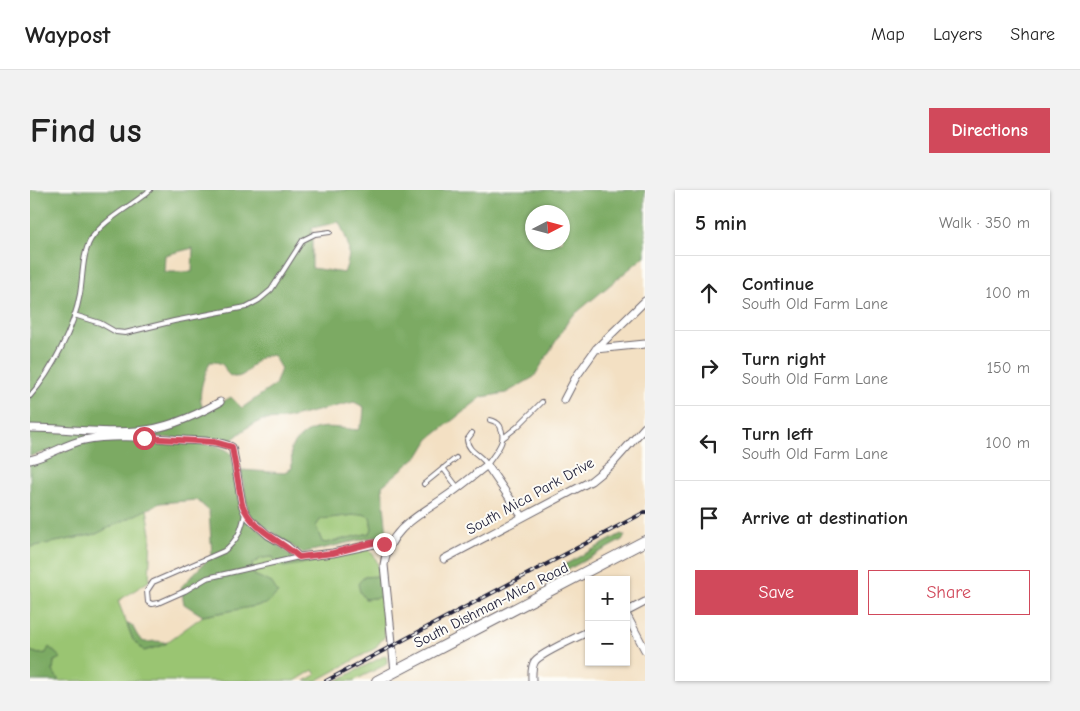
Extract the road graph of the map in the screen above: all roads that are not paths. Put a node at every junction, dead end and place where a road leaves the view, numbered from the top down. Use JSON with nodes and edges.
{"nodes":[{"id":1,"x":150,"y":190,"type":"edge"},
{"id":2,"x":330,"y":232,"type":"dead end"},
{"id":3,"x":645,"y":301,"type":"edge"},
{"id":4,"x":74,"y":315,"type":"junction"},
{"id":5,"x":645,"y":344,"type":"edge"},
{"id":6,"x":596,"y":349,"type":"junction"},
{"id":7,"x":30,"y":396,"type":"edge"},
{"id":8,"x":564,"y":400,"type":"dead end"},
{"id":9,"x":220,"y":402,"type":"dead end"},
{"id":10,"x":542,"y":402,"type":"dead end"},
{"id":11,"x":490,"y":420,"type":"dead end"},
{"id":12,"x":645,"y":427,"type":"edge"},
{"id":13,"x":30,"y":428,"type":"edge"},
{"id":14,"x":472,"y":433,"type":"dead end"},
{"id":15,"x":504,"y":438,"type":"junction"},
{"id":16,"x":456,"y":458,"type":"dead end"},
{"id":17,"x":30,"y":460,"type":"edge"},
{"id":18,"x":487,"y":465,"type":"junction"},
{"id":19,"x":443,"y":468,"type":"junction"},
{"id":20,"x":424,"y":484,"type":"dead end"},
{"id":21,"x":458,"y":488,"type":"junction"},
{"id":22,"x":245,"y":512,"type":"junction"},
{"id":23,"x":522,"y":516,"type":"junction"},
{"id":24,"x":645,"y":541,"type":"edge"},
{"id":25,"x":388,"y":548,"type":"junction"},
{"id":26,"x":299,"y":557,"type":"junction"},
{"id":27,"x":444,"y":559,"type":"dead end"},
{"id":28,"x":645,"y":602,"type":"edge"},
{"id":29,"x":630,"y":611,"type":"edge"},
{"id":30,"x":630,"y":621,"type":"edge"},
{"id":31,"x":585,"y":633,"type":"edge"},
{"id":32,"x":645,"y":650,"type":"edge"},
{"id":33,"x":395,"y":676,"type":"edge"},
{"id":34,"x":377,"y":681,"type":"edge"},
{"id":35,"x":532,"y":681,"type":"edge"}],
"edges":[{"from":1,"to":4,"type":"lane"},
{"from":2,"to":4,"type":"lane"},
{"from":3,"to":6,"type":"street"},
{"from":4,"to":7,"type":"lane"},
{"from":5,"to":6,"type":"street"},
{"from":6,"to":8,"type":"street"},
{"from":9,"to":13,"type":"street"},
{"from":10,"to":15,"type":"lane"},
{"from":11,"to":15,"type":"lane"},
{"from":12,"to":23,"type":"street","name":"South Mica Park Drive"},
{"from":14,"to":18,"type":"lane"},
{"from":15,"to":18,"type":"lane"},
{"from":16,"to":19,"type":"lane"},
{"from":17,"to":22,"type":"street"},
{"from":18,"to":21,"type":"street"},
{"from":18,"to":23,"type":"street"},
{"from":19,"to":20,"type":"lane"},
{"from":19,"to":21,"type":"lane"},
{"from":21,"to":25,"type":"street"},
{"from":22,"to":26,"type":"street"},
{"from":22,"to":26,"type":"lane"},
{"from":23,"to":27,"type":"street","name":"South Mica Park Drive"},
{"from":24,"to":33,"type":"main road","name":"South Dishman-Mica Road"},
{"from":25,"to":26,"type":"street"},
{"from":25,"to":33,"type":"street"},
{"from":28,"to":29,"type":"street"},
{"from":30,"to":32,"type":"street"},
{"from":31,"to":35,"type":"street"},
{"from":33,"to":34,"type":"main road","name":"South Dishman-Mica Road"}]}
